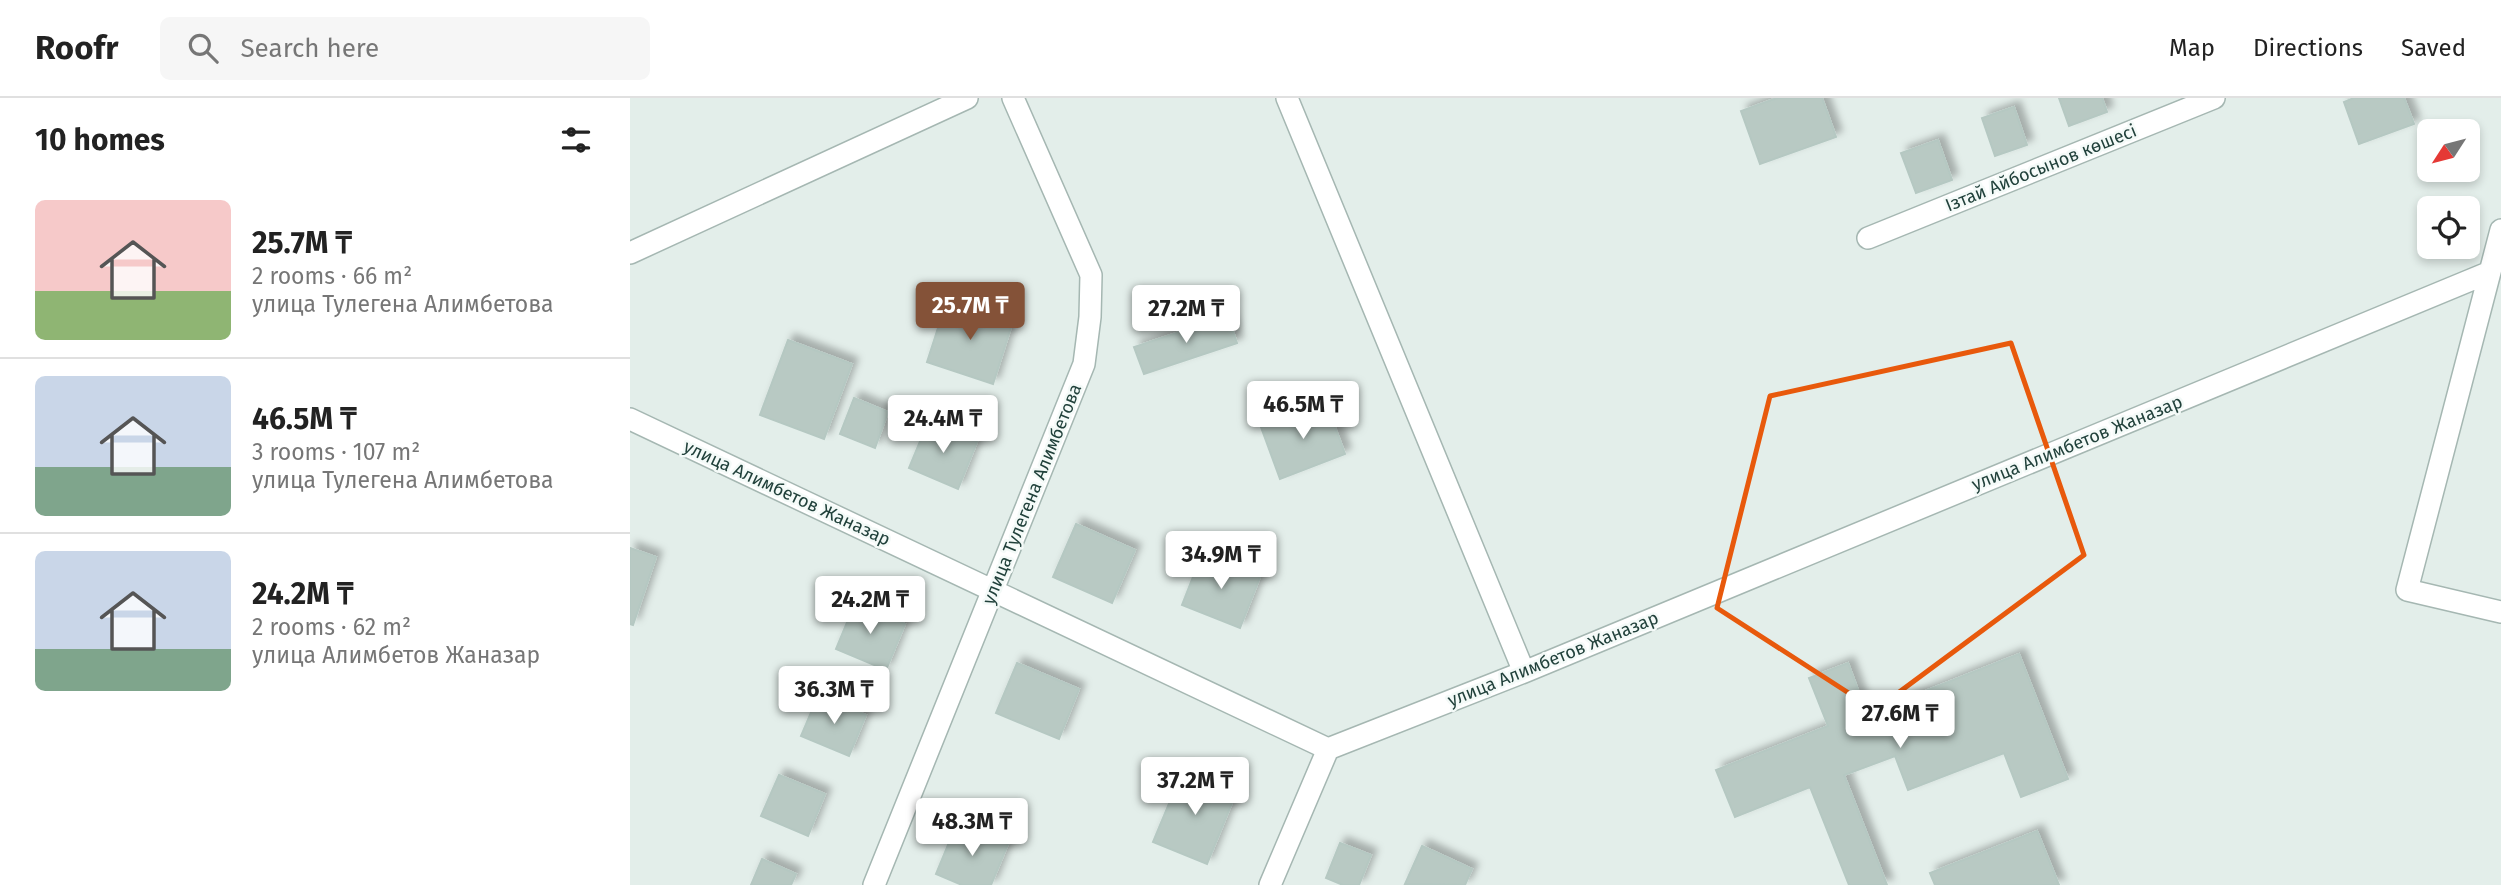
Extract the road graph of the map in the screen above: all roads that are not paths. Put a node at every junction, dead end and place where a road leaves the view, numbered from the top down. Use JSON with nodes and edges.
{"nodes":[{"id":1,"x":967,"y":98,"type":"edge"},
{"id":2,"x":1013,"y":98,"type":"edge"},
{"id":3,"x":1287,"y":98,"type":"edge"},
{"id":4,"x":2214,"y":98,"type":"edge"},
{"id":5,"x":2501,"y":230,"type":"edge"},
{"id":6,"x":1868,"y":238,"type":"dead end"},
{"id":7,"x":630,"y":253,"type":"edge"},
{"id":8,"x":2490,"y":272,"type":"junction"},
{"id":9,"x":630,"y":419,"type":"edge"},
{"id":10,"x":994,"y":591,"type":"junction"},
{"id":11,"x":2501,"y":612,"type":"edge"},
{"id":12,"x":1524,"y":672,"type":"junction"},
{"id":13,"x":1328,"y":749,"type":"junction"},
{"id":14,"x":874,"y":885,"type":"edge"},
{"id":15,"x":1269,"y":885,"type":"edge"}],
"edges":[{"from":1,"to":7,"type":"street"},
{"from":2,"to":10,"type":"street","name":"улица Тулегена Алимбетова"},
{"from":3,"to":12,"type":"street"},
{"from":4,"to":6,"type":"street","name":"Ізтай Айбосынов көшесі"},
{"from":5,"to":8,"type":"street"},
{"from":8,"to":11,"type":"street"},
{"from":8,"to":12,"type":"street","name":"улица Алимбетов Жаназар"},
{"from":9,"to":10,"type":"street","name":"улица Алимбетов Жаназар"},
{"from":10,"to":13,"type":"street","name":"улица Алимбетов Жаназар"},
{"from":10,"to":14,"type":"street","name":"улица Тулегена Алимбетова"},
{"from":12,"to":13,"type":"street","name":"улица Алимбетов Жаназар"},
{"from":13,"to":15,"type":"street"}]}
